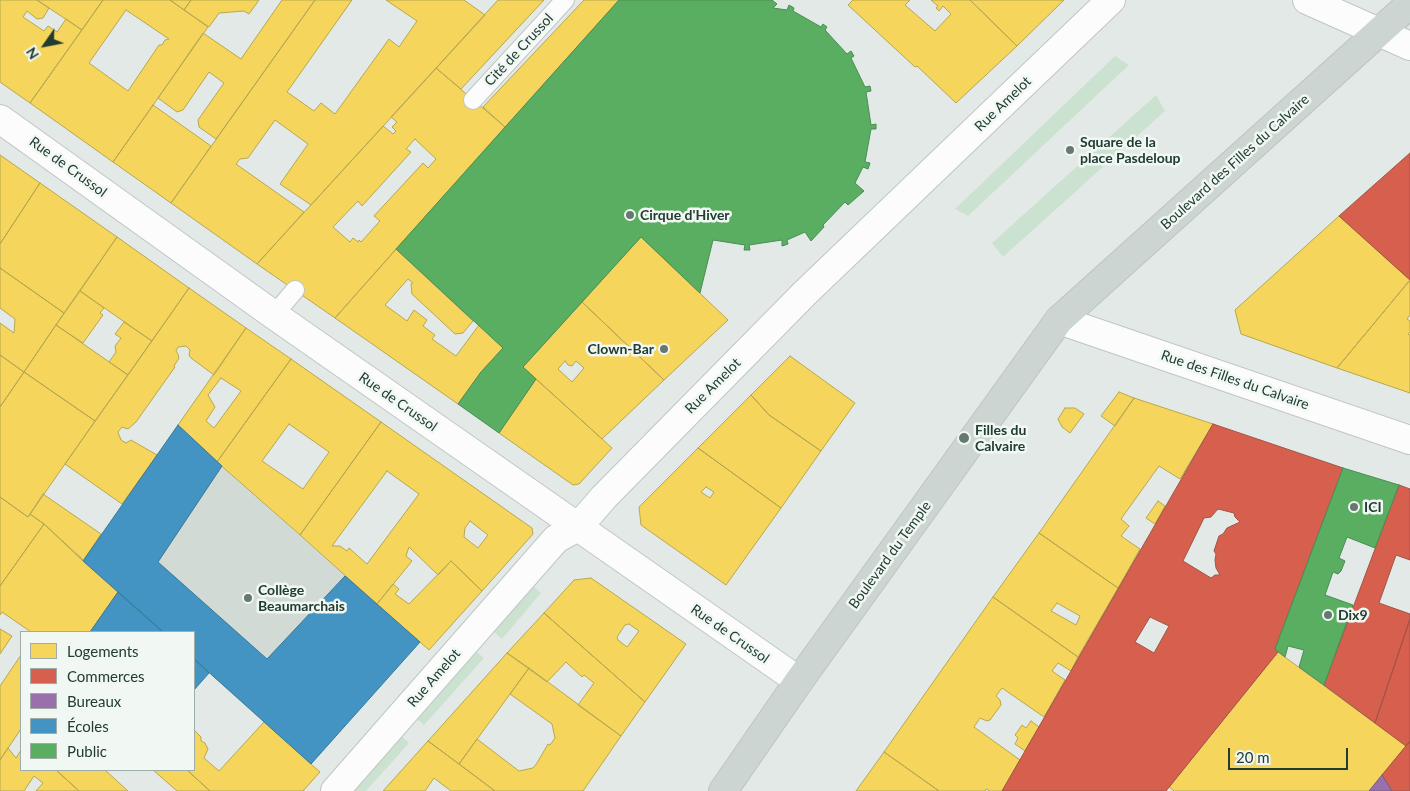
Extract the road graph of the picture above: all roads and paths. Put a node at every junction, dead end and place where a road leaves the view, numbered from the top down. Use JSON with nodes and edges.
{"nodes":[{"id":1,"x":565,"y":0,"type":"edge"},
{"id":2,"x":1111,"y":0,"type":"edge"},
{"id":3,"x":1307,"y":0,"type":"edge"},
{"id":4,"x":1410,"y":4,"type":"edge"},
{"id":5,"x":1381,"y":32,"type":"junction"},
{"id":6,"x":1410,"y":46,"type":"edge"},
{"id":7,"x":473,"y":100,"type":"dead end"},
{"id":8,"x":0,"y":119,"type":"edge"},
{"id":9,"x":295,"y":290,"type":"dead end"},
{"id":10,"x":274,"y":315,"type":"junction"},
{"id":11,"x":1059,"y":320,"type":"junction"},
{"id":12,"x":1410,"y":440,"type":"edge"},
{"id":13,"x":578,"y":527,"type":"junction"},
{"id":14,"x":799,"y":681,"type":"junction"},
{"id":15,"x":335,"y":791,"type":"edge"},
{"id":16,"x":723,"y":791,"type":"edge"}],
"edges":[{"from":1,"to":7,"type":"lane","name":"Cité de Crussol"},
{"from":2,"to":13,"type":"street","name":"Rue Amelot"},
{"from":3,"to":5,"type":"street"},
{"from":4,"to":5,"type":"main road","name":"Boulevard des Filles du Calvaire"},
{"from":5,"to":6,"type":"street"},
{"from":5,"to":11,"type":"main road","name":"Boulevard des Filles du Calvaire"},
{"from":8,"to":10,"type":"street","name":"Rue de Crussol"},
{"from":9,"to":10,"type":"lane"},
{"from":10,"to":13,"type":"street","name":"Rue de Crussol"},
{"from":11,"to":12,"type":"street","name":"Rue des Filles du Calvaire"},
{"from":11,"to":14,"type":"main road","name":"Boulevard du Temple"},
{"from":13,"to":14,"type":"street","name":"Rue de Crussol"},
{"from":13,"to":15,"type":"street","name":"Rue Amelot"},
{"from":14,"to":16,"type":"main road","name":"Boulevard du Temple"}]}
